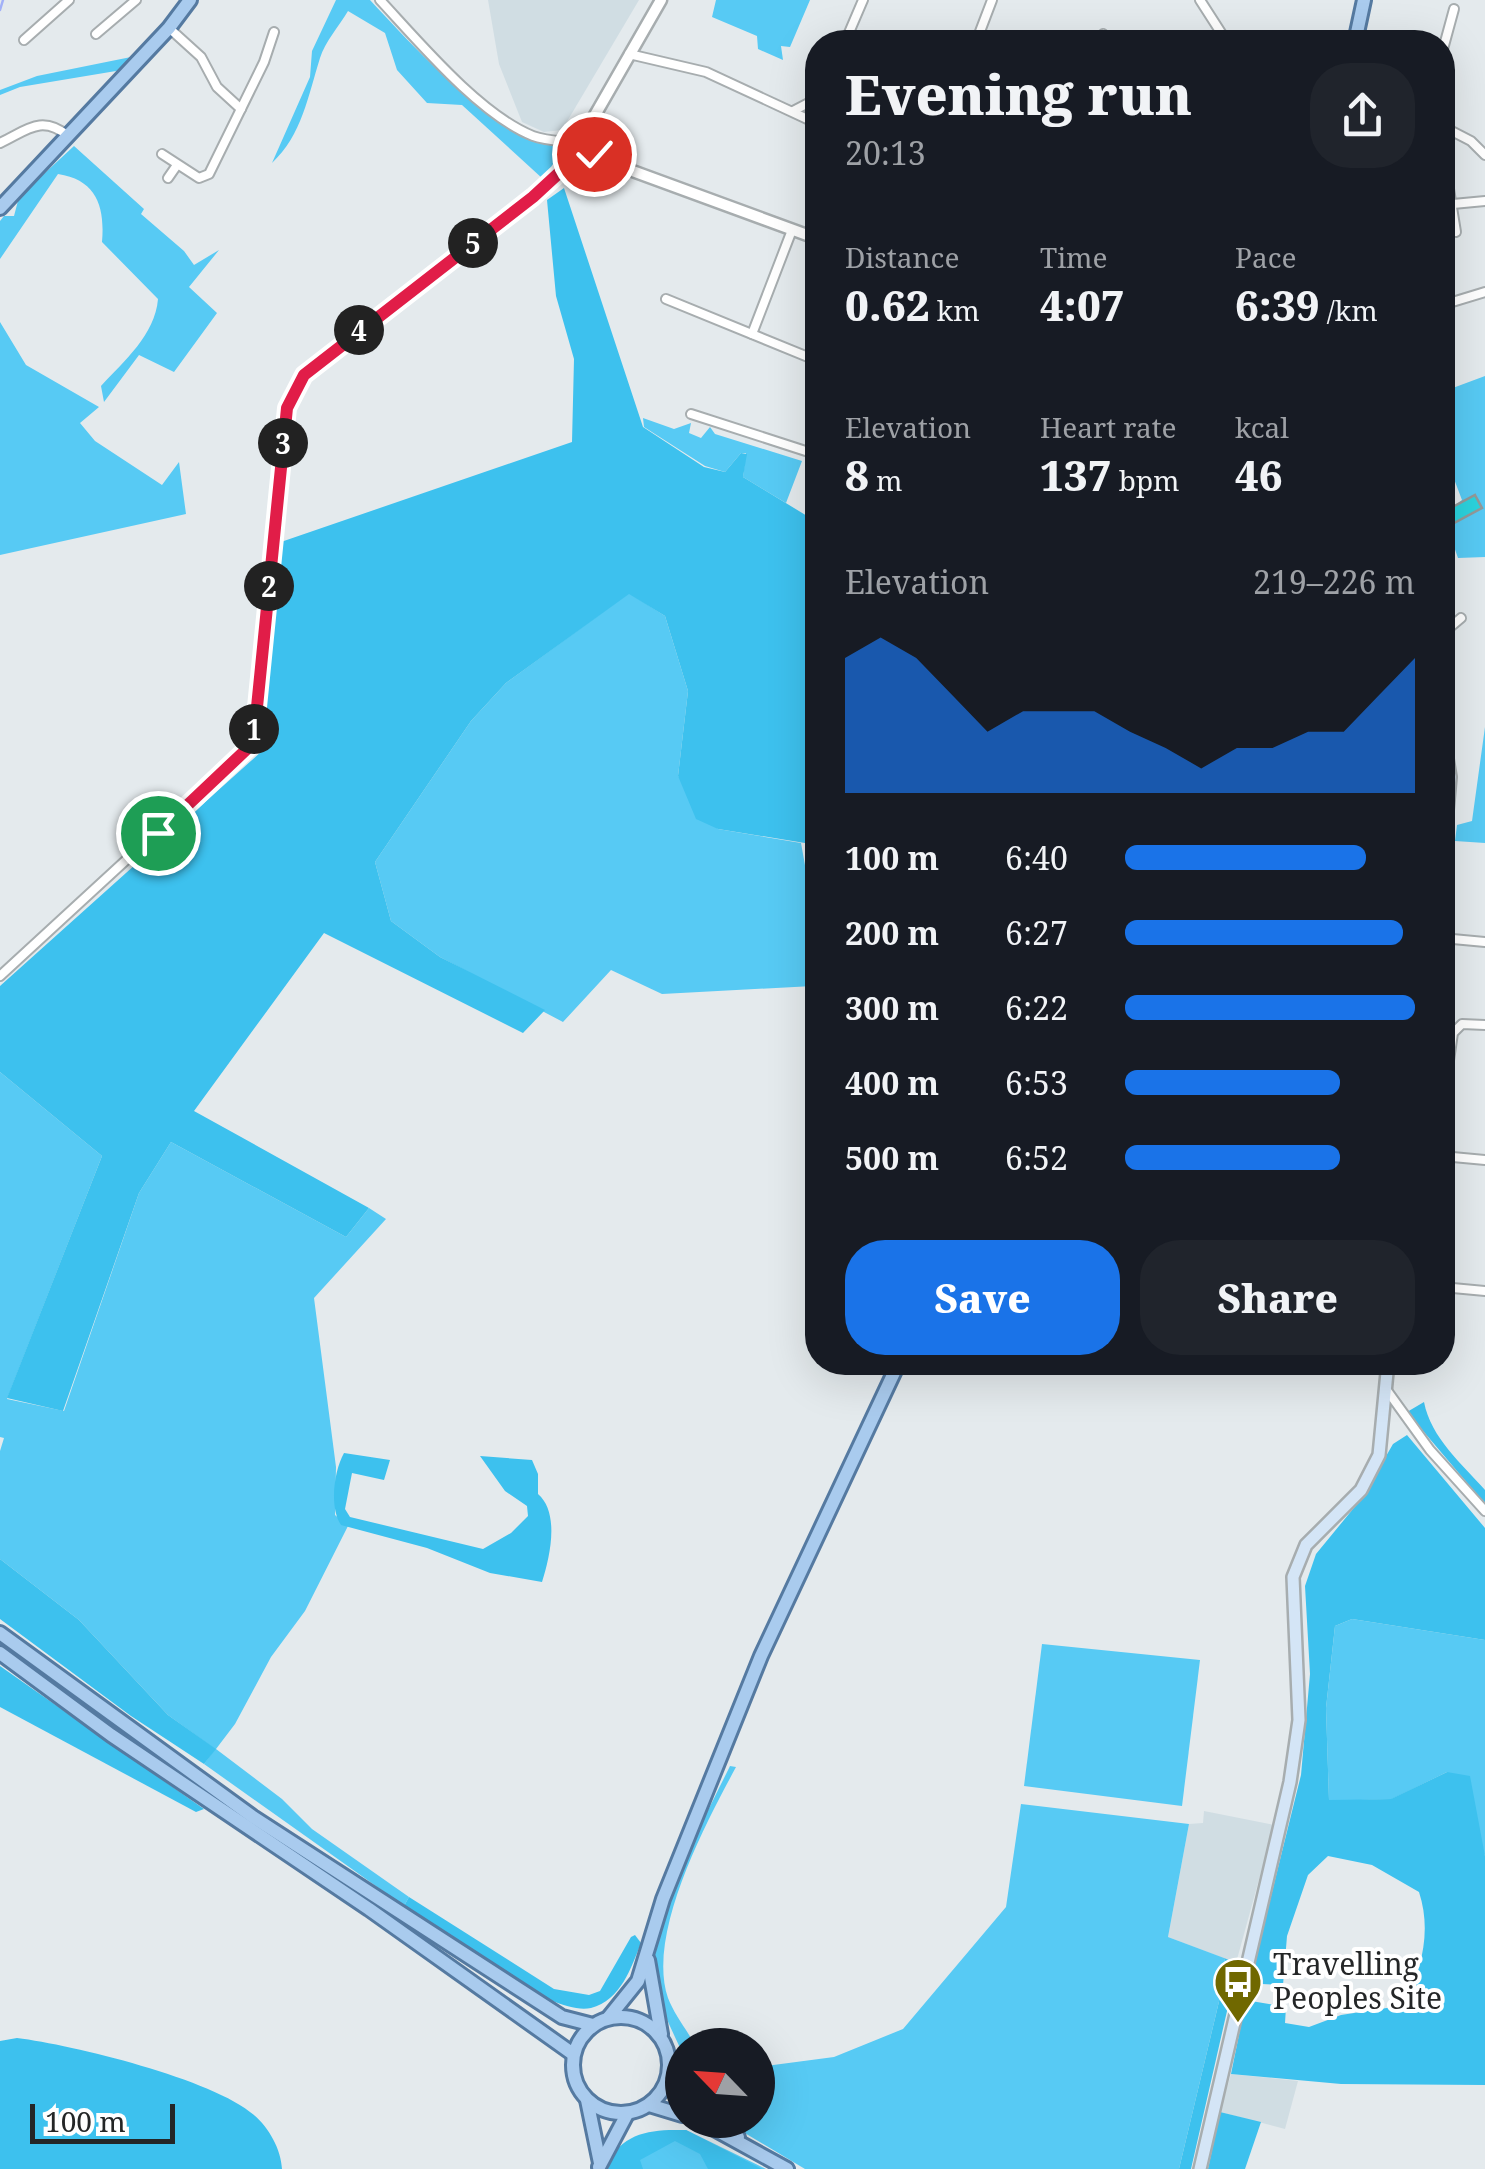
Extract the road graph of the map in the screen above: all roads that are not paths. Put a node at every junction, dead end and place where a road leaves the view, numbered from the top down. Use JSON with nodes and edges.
{"nodes":[{"id":1,"x":70,"y":0,"type":"edge"},
{"id":2,"x":136,"y":0,"type":"edge"},
{"id":3,"x":190,"y":0,"type":"edge"},
{"id":4,"x":380,"y":0,"type":"edge"},
{"id":5,"x":660,"y":0,"type":"edge"},
{"id":6,"x":863,"y":0,"type":"edge"},
{"id":7,"x":992,"y":0,"type":"edge"},
{"id":8,"x":1200,"y":0,"type":"edge"},
{"id":9,"x":1218,"y":0,"type":"edge"},
{"id":10,"x":1364,"y":0,"type":"edge"},
{"id":11,"x":1208,"y":8,"type":"junction"},
{"id":12,"x":1454,"y":8,"type":"dead end"},
{"id":13,"x":169,"y":28,"type":"junction"},
{"id":14,"x":851,"y":30,"type":"edge"},
{"id":15,"x":981,"y":30,"type":"edge"},
{"id":16,"x":1220,"y":30,"type":"edge"},
{"id":17,"x":1358,"y":30,"type":"edge"},
{"id":18,"x":1448,"y":30,"type":"edge"},
{"id":19,"x":274,"y":32,"type":"dead end"},
{"id":20,"x":96,"y":34,"type":"dead end"},
{"id":21,"x":24,"y":40,"type":"dead end"},
{"id":22,"x":628,"y":54,"type":"junction"},
{"id":23,"x":805,"y":105,"type":"edge"},
{"id":24,"x":241,"y":109,"type":"junction"},
{"id":25,"x":793,"y":111,"type":"junction"},
{"id":26,"x":805,"y":117,"type":"edge"},
{"id":27,"x":1455,"y":133,"type":"edge"},
{"id":28,"x":68,"y":136,"type":"junction"},
{"id":29,"x":0,"y":143,"type":"edge"},
{"id":30,"x":579,"y":143,"type":"junction"},
{"id":31,"x":162,"y":154,"type":"dead end"},
{"id":32,"x":1485,"y":154,"type":"edge"},
{"id":33,"x":177,"y":165,"type":"junction"},
{"id":34,"x":168,"y":178,"type":"dead end"},
{"id":35,"x":1485,"y":201,"type":"edge"},
{"id":36,"x":1455,"y":204,"type":"edge"},
{"id":37,"x":0,"y":208,"type":"edge"},
{"id":38,"x":1455,"y":223,"type":"edge"},
{"id":39,"x":792,"y":230,"type":"junction"},
{"id":40,"x":1456,"y":232,"type":"dead end"},
{"id":41,"x":805,"y":234,"type":"edge"},
{"id":42,"x":1485,"y":292,"type":"edge"},
{"id":43,"x":666,"y":299,"type":"dead end"},
{"id":44,"x":1455,"y":301,"type":"edge"},
{"id":45,"x":752,"y":334,"type":"junction"},
{"id":46,"x":805,"y":357,"type":"edge"},
{"id":47,"x":691,"y":414,"type":"dead end"},
{"id":48,"x":805,"y":452,"type":"edge"},
{"id":49,"x":1462,"y":618,"type":"dead end"},
{"id":50,"x":1455,"y":624,"type":"edge"},
{"id":51,"x":1455,"y":939,"type":"edge"},
{"id":52,"x":1485,"y":942,"type":"edge"},
{"id":53,"x":0,"y":976,"type":"edge"},
{"id":54,"x":1485,"y":1025,"type":"edge"},
{"id":55,"x":1455,"y":1032,"type":"edge"},
{"id":56,"x":1455,"y":1157,"type":"edge"},
{"id":57,"x":1485,"y":1160,"type":"edge"},
{"id":58,"x":1455,"y":1288,"type":"edge"},
{"id":59,"x":1485,"y":1291,"type":"edge"},
{"id":60,"x":893,"y":1375,"type":"edge"},
{"id":61,"x":1387,"y":1375,"type":"edge"},
{"id":62,"x":1386,"y":1389,"type":"junction"},
{"id":63,"x":1485,"y":1511,"type":"edge"},
{"id":64,"x":0,"y":1633,"type":"edge"},
{"id":65,"x":0,"y":1653,"type":"edge"},
{"id":66,"x":647,"y":1952,"type":"junction"},
{"id":67,"x":609,"y":2017,"type":"junction"},
{"id":68,"x":593,"y":2025,"type":"junction"},
{"id":69,"x":662,"y":2037,"type":"junction"},
{"id":70,"x":665,"y":2045,"type":"edge"},
{"id":71,"x":573,"y":2054,"type":"junction"},
{"id":72,"x":665,"y":2086,"type":"edge"},
{"id":73,"x":587,"y":2100,"type":"junction"},
{"id":74,"x":649,"y":2105,"type":"junction"},
{"id":75,"x":665,"y":2110,"type":"edge"},
{"id":76,"x":627,"y":2114,"type":"junction"},
{"id":77,"x":731,"y":2138,"type":"edge"},
{"id":78,"x":739,"y":2138,"type":"edge"},
{"id":79,"x":751,"y":2149,"type":"junction"},
{"id":80,"x":599,"y":2166,"type":"edge"},
{"id":81,"x":787,"y":2169,"type":"edge"},
{"id":82,"x":1200,"y":2169,"type":"edge"}],
"edges":[{"from":1,"to":21,"type":"street"},
{"from":2,"to":20,"type":"street"},
{"from":3,"to":13,"type":"main road"},
{"from":4,"to":30,"type":"street"},
{"from":5,"to":22,"type":"street"},
{"from":6,"to":14,"type":"street"},
{"from":7,"to":15,"type":"street"},
{"from":8,"to":11,"type":"street"},
{"from":9,"to":11,"type":"street"},
{"from":10,"to":17,"type":"main road"},
{"from":11,"to":16,"type":"street"},
{"from":12,"to":18,"type":"street"},
{"from":13,"to":24,"type":"street"},
{"from":13,"to":28,"type":"main road"},
{"from":19,"to":24,"type":"street"},
{"from":22,"to":25,"type":"street"},
{"from":22,"to":30,"type":"street"},
{"from":23,"to":25,"type":"street"},
{"from":24,"to":33,"type":"street"},
{"from":25,"to":26,"type":"street"},
{"from":27,"to":32,"type":"street"},
{"from":28,"to":29,"type":"street"},
{"from":28,"to":37,"type":"main road"},
{"from":30,"to":39,"type":"street"},
{"from":30,"to":53,"type":"street"},
{"from":31,"to":33,"type":"street"},
{"from":33,"to":34,"type":"street"},
{"from":35,"to":36,"type":"street"},
{"from":38,"to":40,"type":"street"},
{"from":39,"to":41,"type":"street"},
{"from":39,"to":45,"type":"street"},
{"from":42,"to":44,"type":"street"},
{"from":43,"to":45,"type":"street"},
{"from":45,"to":46,"type":"street"},
{"from":47,"to":48,"type":"street"},
{"from":49,"to":50,"type":"street"},
{"from":51,"to":52,"type":"street"},
{"from":54,"to":55,"type":"street"},
{"from":56,"to":57,"type":"street"},
{"from":58,"to":59,"type":"street"},
{"from":60,"to":66,"type":"main road"},
{"from":61,"to":62,"type":"main road"},
{"from":62,"to":63,"type":"street"},
{"from":62,"to":82,"type":"main road"},
{"from":64,"to":68,"type":"main road"},
{"from":65,"to":71,"type":"main road"},
{"from":66,"to":67,"type":"main road"},
{"from":66,"to":69,"type":"main road"},
{"from":67,"to":68,"type":"main road"},
{"from":67,"to":69,"type":"main road"},
{"from":68,"to":71,"type":"main road"},
{"from":69,"to":70,"type":"main road"},
{"from":71,"to":73,"type":"main road"},
{"from":72,"to":74,"type":"main road"},
{"from":73,"to":76,"type":"main road"},
{"from":73,"to":80,"type":"main road"},
{"from":74,"to":75,"type":"main road"},
{"from":74,"to":76,"type":"main road"},
{"from":76,"to":80,"type":"main road"},
{"from":77,"to":79,"type":"main road"},
{"from":78,"to":79,"type":"main road"},
{"from":79,"to":81,"type":"main road"}]}
